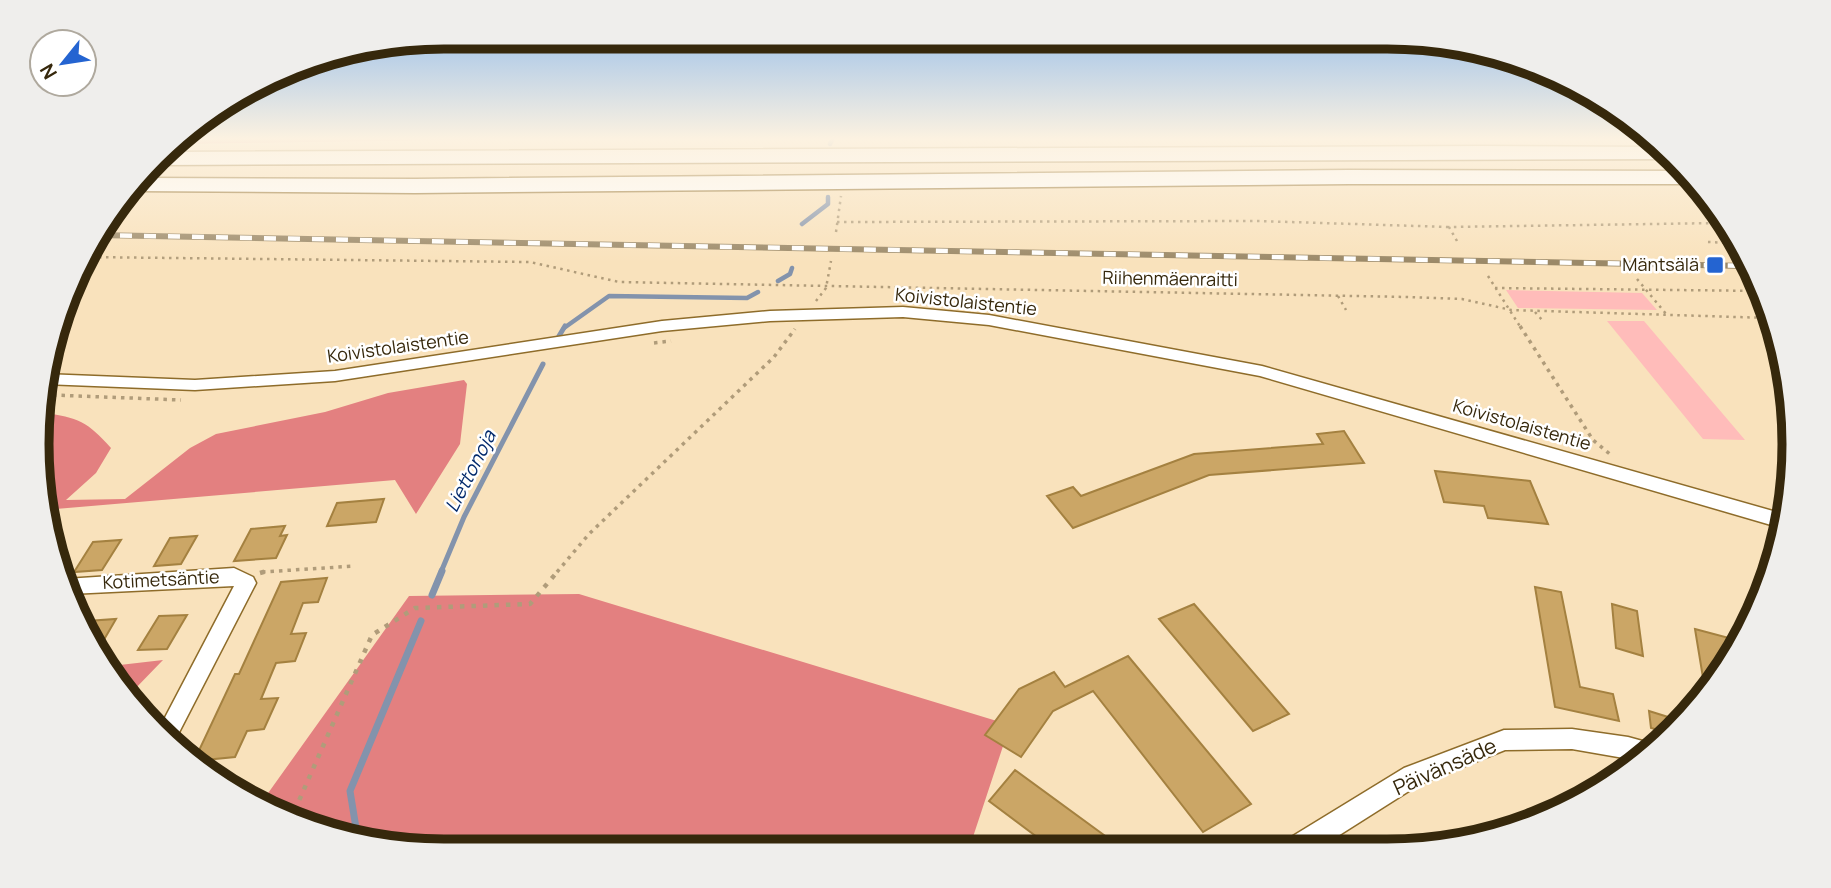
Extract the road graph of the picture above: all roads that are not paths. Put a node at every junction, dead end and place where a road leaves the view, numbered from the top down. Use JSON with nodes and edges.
{"nodes":[{"id":1,"x":1142,"y":179,"type":"edge"},
{"id":2,"x":146,"y":185,"type":"edge"},
{"id":3,"x":55,"y":379,"type":"edge"},
{"id":4,"x":1774,"y":519,"type":"edge"},
{"id":5,"x":75,"y":585,"type":"edge"},
{"id":6,"x":171,"y":729,"type":"edge"},
{"id":7,"x":1636,"y":749,"type":"edge"},
{"id":8,"x":1311,"y":839,"type":"edge"}],
"edges":[{"from":1,"to":2,"type":"highway"},
{"from":3,"to":4,"type":"street","name":"Koivistolaistentie"},
{"from":5,"to":6,"type":"street","name":"Kotimetsäntie"},
{"from":7,"to":8,"type":"street","name":"Päivänsäde"}]}
